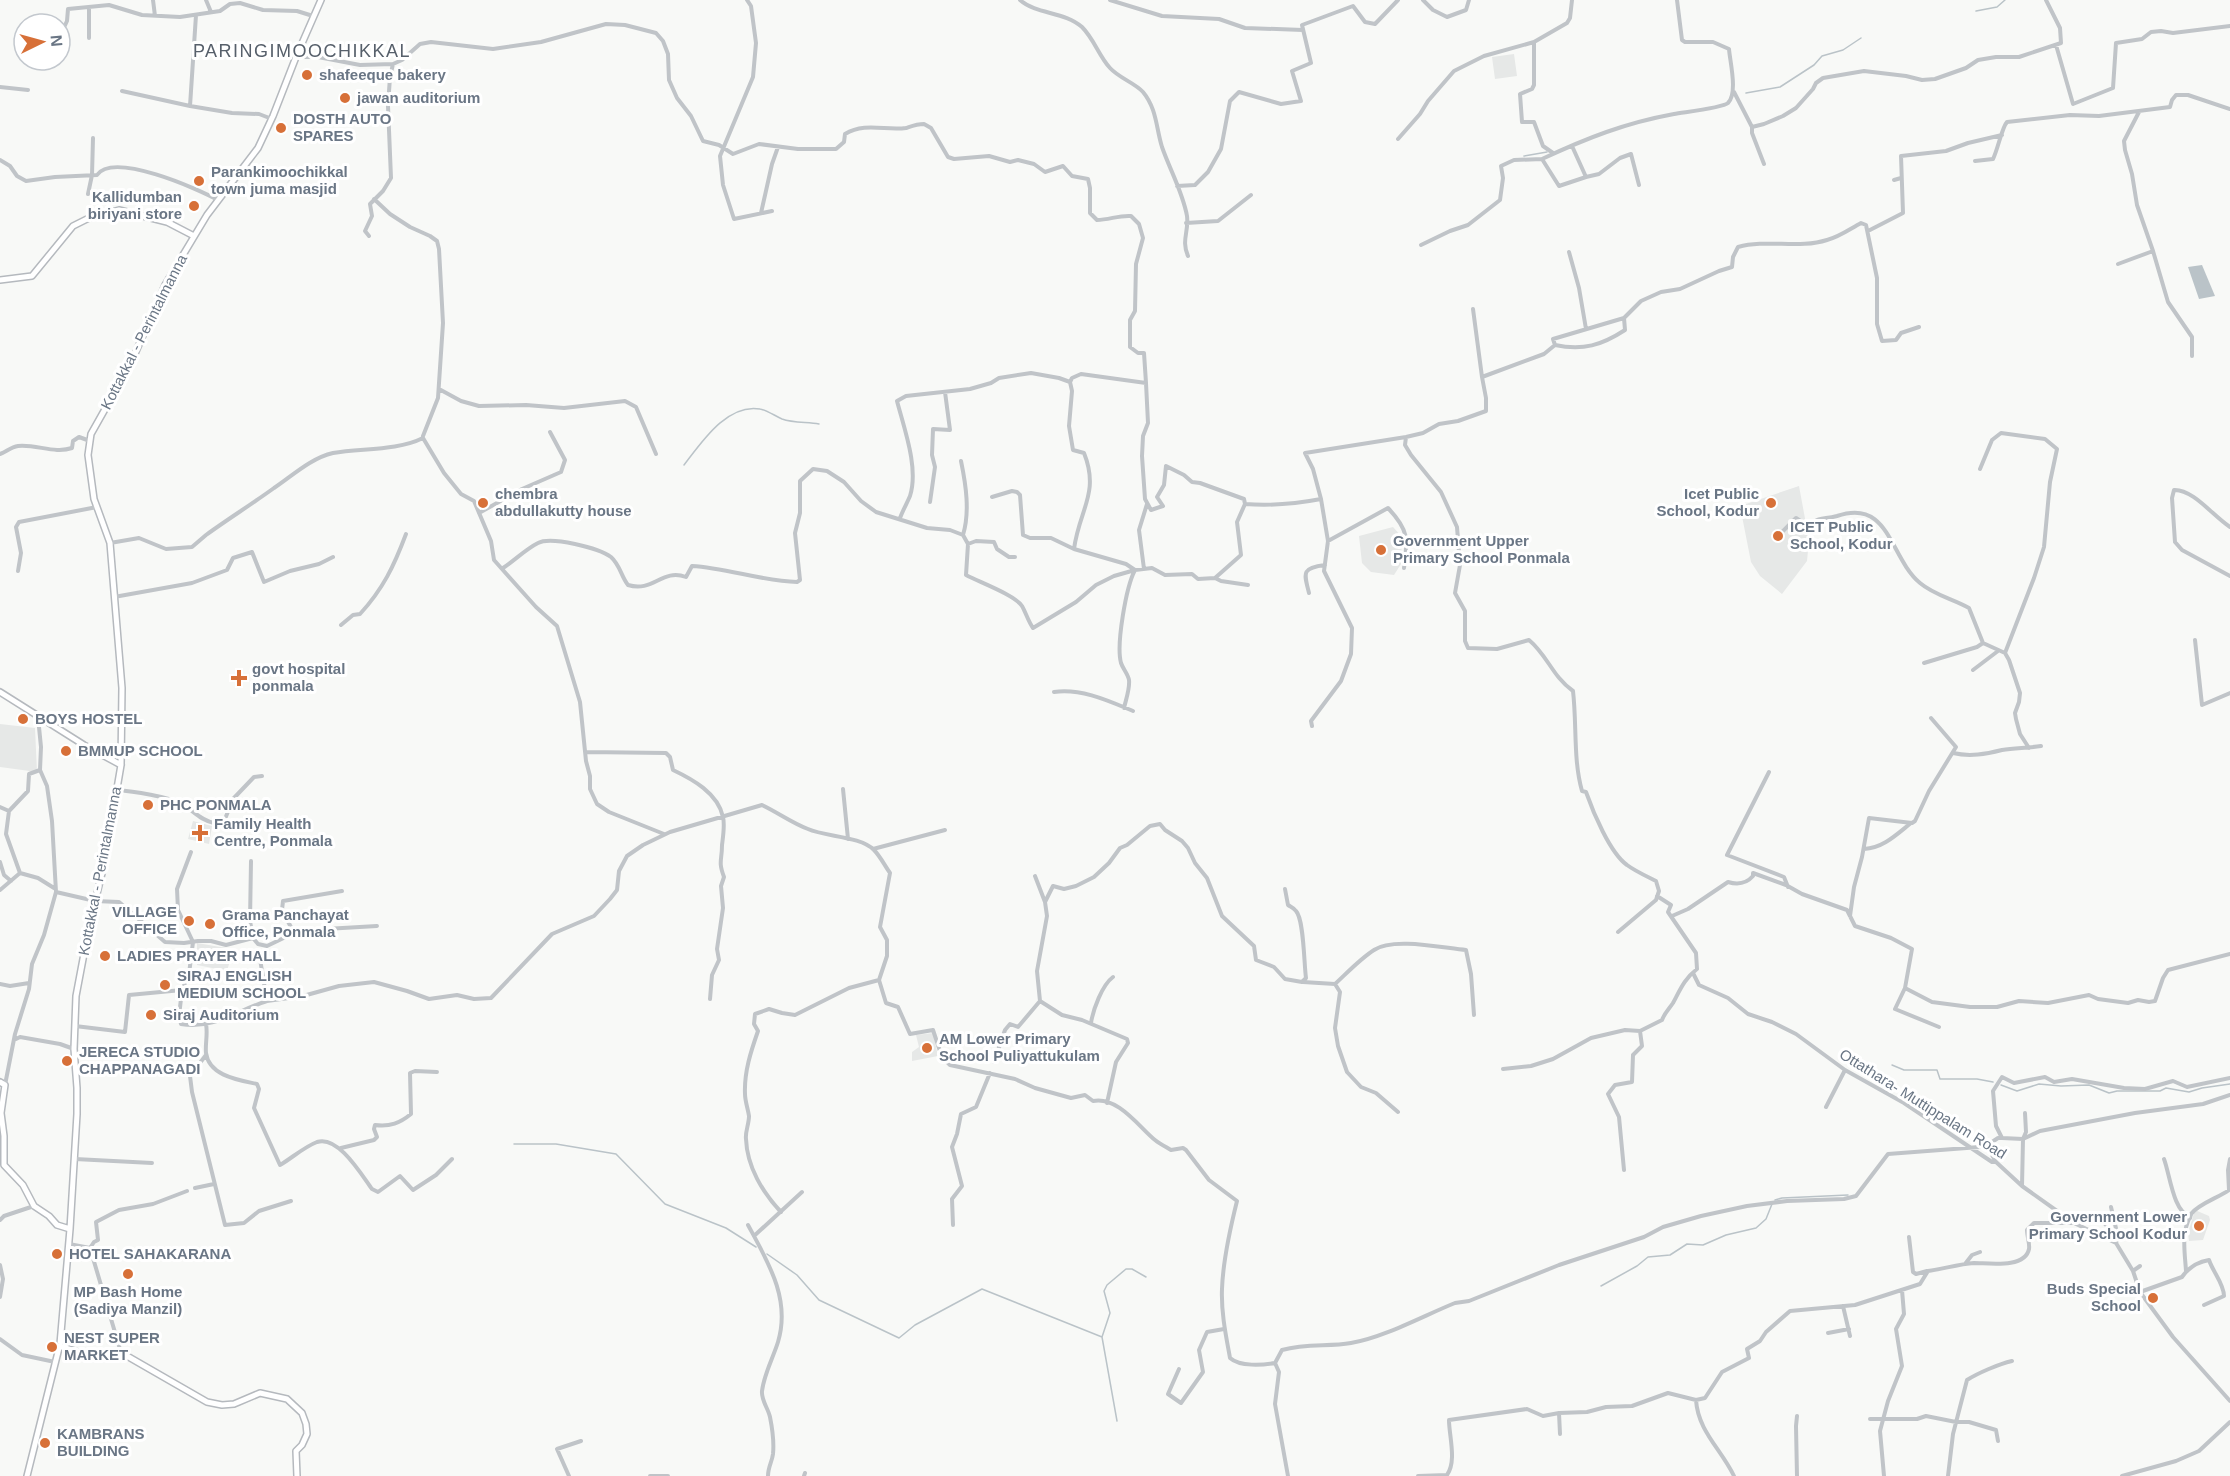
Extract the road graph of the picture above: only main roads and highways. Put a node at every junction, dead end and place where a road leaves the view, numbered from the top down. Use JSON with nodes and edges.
{"nodes":[{"id":1,"x":321,"y":0,"type":"edge"},
{"id":2,"x":194,"y":236,"type":"junction"},
{"id":3,"x":0,"y":280,"type":"edge"},
{"id":4,"x":0,"y":692,"type":"edge"},
{"id":5,"x":121,"y":765,"type":"junction"},
{"id":6,"x":2,"y":1084,"type":"edge"},
{"id":7,"x":2,"y":1161,"type":"edge"},
{"id":8,"x":70,"y":1228,"type":"junction"},
{"id":9,"x":59,"y":1346,"type":"junction"},
{"id":10,"x":27,"y":1476,"type":"edge"},
{"id":11,"x":297,"y":1476,"type":"edge"}],
"edges":[{"from":1,"to":2,"type":"main road","name":"Kottakkal - Perintalmanna"},
{"from":2,"to":3,"type":"main road"},
{"from":2,"to":5,"type":"main road","name":"Kottakkal - Perintalmanna"},
{"from":4,"to":5,"type":"main road"},
{"from":5,"to":8,"type":"main road","name":"Kottakkal - Perintalmanna"},
{"from":6,"to":7,"type":"main road"},
{"from":7,"to":8,"type":"main road"},
{"from":8,"to":9,"type":"main road","name":"Kottakkal - Perintalmanna"},
{"from":9,"to":10,"type":"main road","name":"Kottakkal - Perintalmanna"},
{"from":9,"to":11,"type":"main road"}]}
